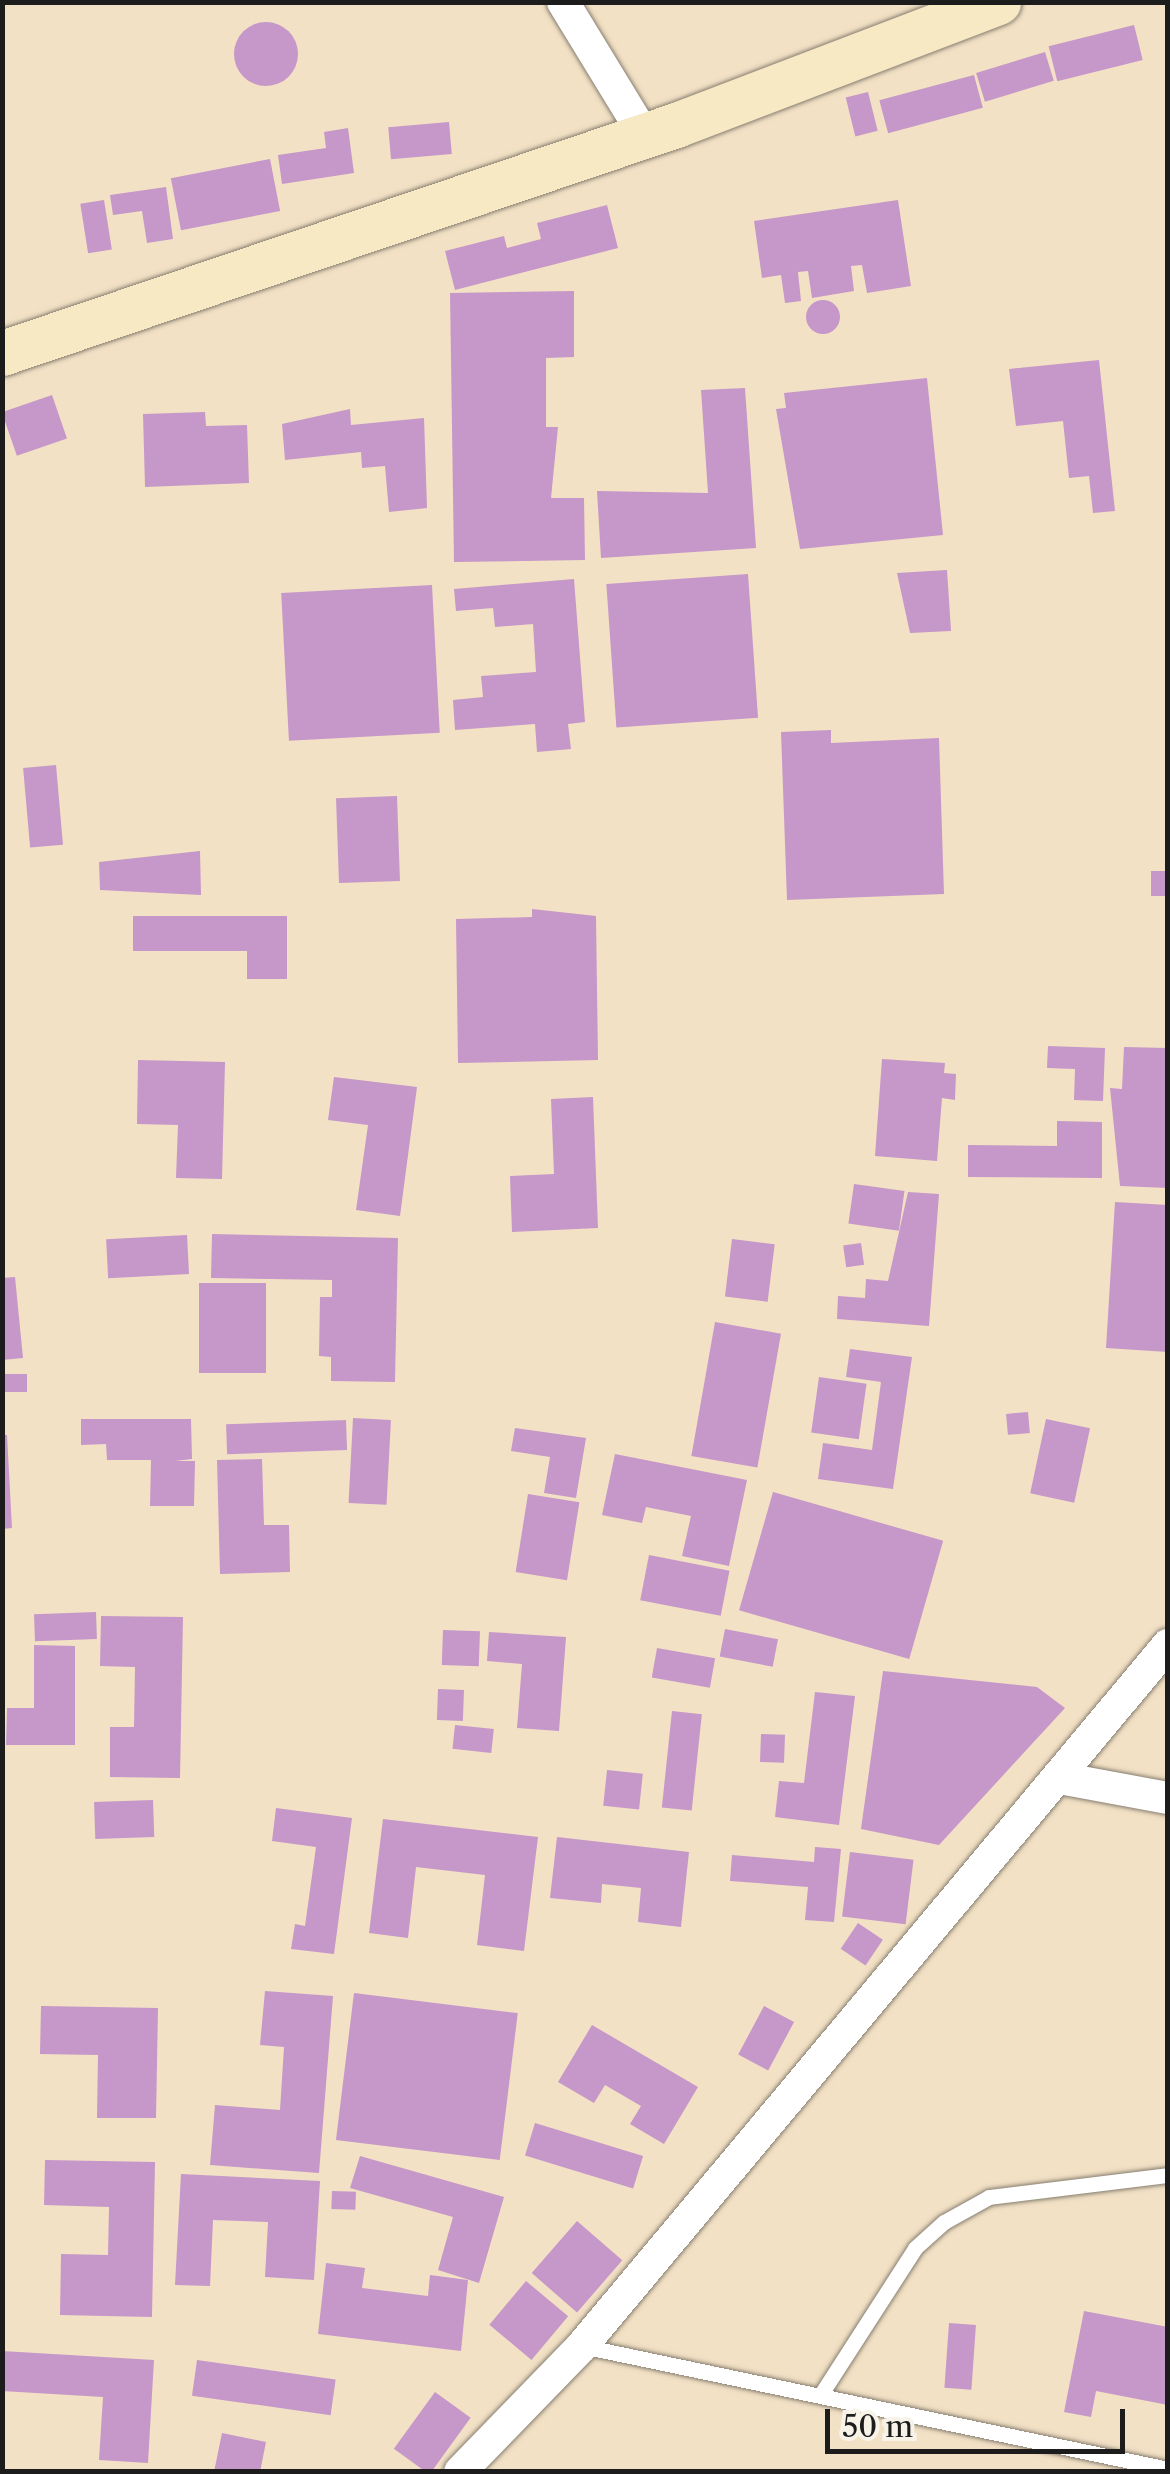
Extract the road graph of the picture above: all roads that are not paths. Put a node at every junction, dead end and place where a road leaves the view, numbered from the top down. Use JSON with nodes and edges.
{"nodes":[{"id":1,"x":563,"y":2,"type":"edge"},
{"id":2,"x":998,"y":2,"type":"edge"},
{"id":3,"x":643,"y":133,"type":"junction"},
{"id":4,"x":2,"y":353,"type":"edge"},
{"id":5,"x":1168,"y":1645,"type":"edge"},
{"id":6,"x":1060,"y":1778,"type":"junction"},
{"id":7,"x":1168,"y":1798,"type":"edge"},
{"id":8,"x":1168,"y":2175,"type":"edge"},
{"id":9,"x":582,"y":2346,"type":"junction"},
{"id":10,"x":823,"y":2391,"type":"junction"},
{"id":11,"x":1168,"y":2469,"type":"edge"},
{"id":12,"x":460,"y":2472,"type":"edge"}],
"edges":[{"from":1,"to":3,"type":"street"},
{"from":2,"to":3,"type":"main road"},
{"from":3,"to":4,"type":"main road"},
{"from":5,"to":6,"type":"street"},
{"from":6,"to":7,"type":"street"},
{"from":6,"to":9,"type":"street"},
{"from":8,"to":10,"type":"lane"},
{"from":9,"to":10,"type":"lane"},
{"from":9,"to":12,"type":"street"},
{"from":10,"to":11,"type":"lane"}]}
